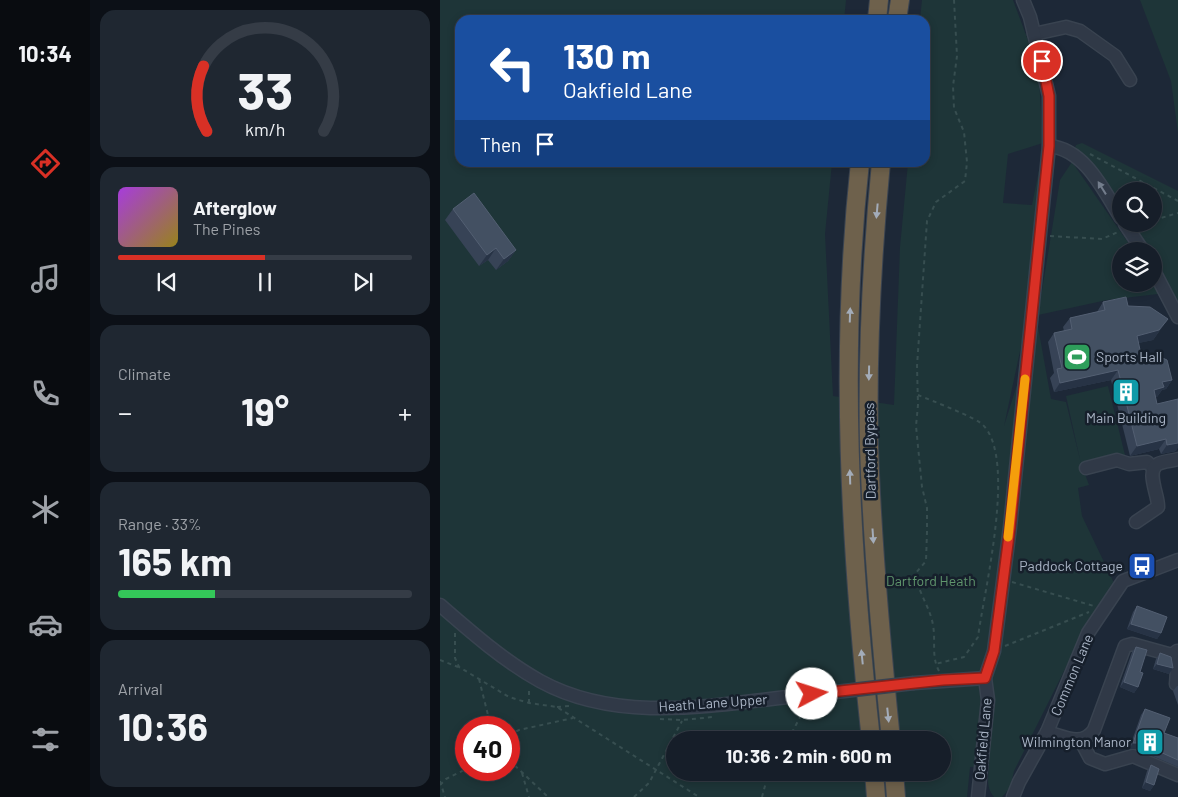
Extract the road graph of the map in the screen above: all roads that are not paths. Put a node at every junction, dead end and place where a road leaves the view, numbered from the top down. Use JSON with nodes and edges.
{"nodes":[{"id":1,"x":879,"y":0,"type":"edge"},
{"id":2,"x":900,"y":0,"type":"edge"},
{"id":3,"x":1022,"y":0,"type":"edge"},
{"id":4,"x":877,"y":15,"type":"edge"},
{"id":5,"x":898,"y":15,"type":"edge"},
{"id":6,"x":1034,"y":34,"type":"junction"},
{"id":7,"x":1130,"y":80,"type":"dead end"},
{"id":8,"x":1049,"y":146,"type":"junction"},
{"id":9,"x":860,"y":167,"type":"edge"},
{"id":10,"x":881,"y":167,"type":"edge"},
{"id":11,"x":1112,"y":204,"type":"edge"},
{"id":12,"x":1162,"y":286,"type":"edge"},
{"id":13,"x":1178,"y":317,"type":"edge"},
{"id":14,"x":1178,"y":458,"type":"edge"},
{"id":15,"x":1086,"y":468,"type":"dead end"},
{"id":16,"x":1154,"y":468,"type":"junction"},
{"id":17,"x":1136,"y":522,"type":"dead end"},
{"id":18,"x":1178,"y":560,"type":"edge"},
{"id":19,"x":440,"y":605,"type":"edge"},
{"id":20,"x":1175,"y":652,"type":"edge"},
{"id":21,"x":985,"y":678,"type":"junction"},
{"id":22,"x":1176,"y":684,"type":"dead end"},
{"id":23,"x":870,"y":731,"type":"edge"},
{"id":24,"x":890,"y":731,"type":"edge"},
{"id":25,"x":1047,"y":732,"type":"junction"},
{"id":26,"x":1081,"y":741,"type":"junction"},
{"id":27,"x":1178,"y":775,"type":"edge"},
{"id":28,"x":875,"y":781,"type":"edge"},
{"id":29,"x":895,"y":781,"type":"edge"},
{"id":30,"x":876,"y":797,"type":"edge"},
{"id":31,"x":896,"y":797,"type":"edge"},
{"id":32,"x":978,"y":797,"type":"edge"},
{"id":33,"x":1013,"y":797,"type":"edge"}],
"edges":[{"from":1,"to":4,"type":"highway"},
{"from":2,"to":5,"type":"highway"},
{"from":3,"to":6,"type":"street","name":"Oakfield Lane"},
{"from":6,"to":7,"type":"street"},
{"from":6,"to":8,"type":"street","name":"Oakfield Lane"},
{"from":11,"to":8,"type":"street","one_way":true},
{"from":8,"to":21,"type":"street","name":"Oakfield Lane"},
{"from":23,"to":9,"type":"highway","name":"Dartford Bypass","one_way":true},
{"from":10,"to":24,"type":"highway","name":"Dartford Bypass","one_way":true},
{"from":12,"to":13,"type":"street"},
{"from":14,"to":16,"type":"street"},
{"from":15,"to":16,"type":"street"},
{"from":16,"to":17,"type":"street"},
{"from":18,"to":25,"type":"street","name":"Common Lane"},
{"from":19,"to":21,"type":"street","name":"Heath Lane Upper","bridge":true},
{"from":20,"to":22,"type":"street"},
{"from":20,"to":26,"type":"street"},
{"from":21,"to":32,"type":"street","name":"Oakfield Lane"},
{"from":25,"to":26,"type":"street"},
{"from":25,"to":33,"type":"street","name":"Common Lane"},
{"from":26,"to":27,"type":"street"},
{"from":28,"to":30,"type":"highway"},
{"from":29,"to":31,"type":"highway"}]}
